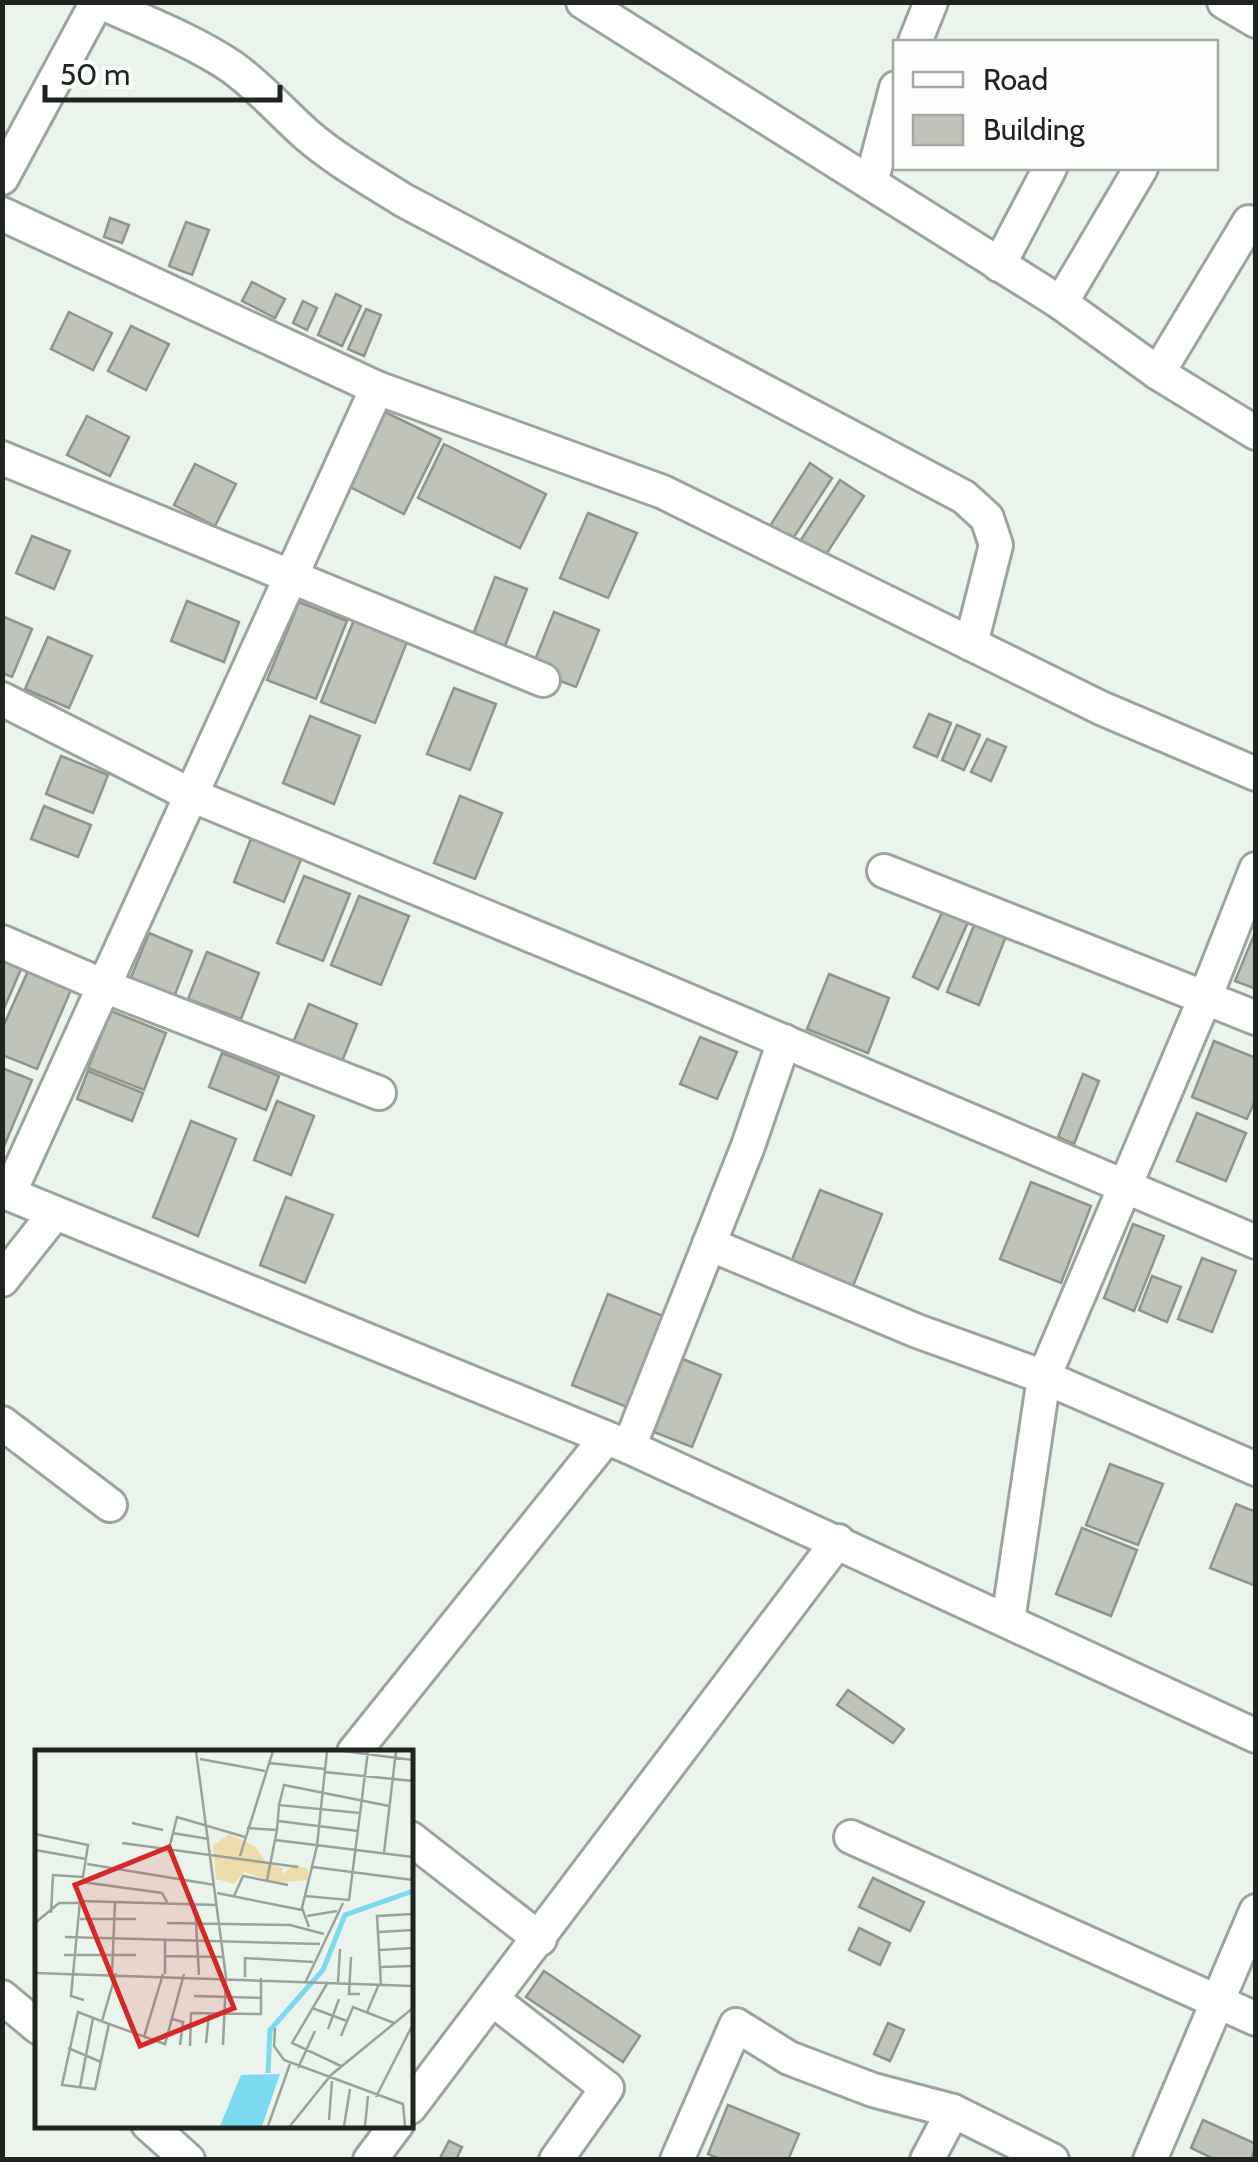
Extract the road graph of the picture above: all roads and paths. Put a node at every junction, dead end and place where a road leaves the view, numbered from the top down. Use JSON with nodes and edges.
{"nodes":[{"id":1,"x":99,"y":2,"type":"edge"},
{"id":2,"x":583,"y":2,"type":"edge"},
{"id":3,"x":932,"y":2,"type":"edge"},
{"id":4,"x":915,"y":40,"type":"edge"},
{"id":5,"x":893,"y":100,"type":"edge"},
{"id":6,"x":1049,"y":170,"type":"edge"},
{"id":7,"x":1140,"y":170,"type":"edge"},
{"id":8,"x":2,"y":178,"type":"edge"},
{"id":9,"x":871,"y":184,"type":"junction"},
{"id":10,"x":2,"y":214,"type":"edge"},
{"id":11,"x":1249,"y":222,"type":"dead end"},
{"id":12,"x":999,"y":264,"type":"junction"},
{"id":13,"x":1061,"y":303,"type":"junction"},
{"id":14,"x":1158,"y":373,"type":"junction"},
{"id":15,"x":377,"y":388,"type":"junction"},
{"id":16,"x":1256,"y":432,"type":"edge"},
{"id":17,"x":2,"y":458,"type":"edge"},
{"id":18,"x":292,"y":576,"type":"junction"},
{"id":19,"x":971,"y":644,"type":"junction"},
{"id":20,"x":543,"y":680,"type":"dead end"},
{"id":21,"x":2,"y":699,"type":"edge"},
{"id":22,"x":1256,"y":774,"type":"edge"},
{"id":23,"x":191,"y":795,"type":"junction"},
{"id":24,"x":1256,"y":869,"type":"edge"},
{"id":25,"x":884,"y":871,"type":"dead end"},
{"id":26,"x":2,"y":942,"type":"edge"},
{"id":27,"x":104,"y":986,"type":"junction"},
{"id":28,"x":1205,"y":998,"type":"junction"},
{"id":29,"x":1256,"y":1018,"type":"edge"},
{"id":30,"x":784,"y":1042,"type":"junction"},
{"id":31,"x":380,"y":1093,"type":"dead end"},
{"id":32,"x":1125,"y":1184,"type":"junction"},
{"id":33,"x":6,"y":1193,"type":"edge"},
{"id":34,"x":55,"y":1213,"type":"junction"},
{"id":35,"x":1256,"y":1242,"type":"edge"},
{"id":36,"x":709,"y":1244,"type":"junction"},
{"id":37,"x":2,"y":1280,"type":"edge"},
{"id":38,"x":1044,"y":1377,"type":"junction"},
{"id":39,"x":2,"y":1422,"type":"edge"},
{"id":40,"x":617,"y":1442,"type":"junction"},
{"id":41,"x":1256,"y":1469,"type":"edge"},
{"id":42,"x":110,"y":1505,"type":"dead end"},
{"id":43,"x":838,"y":1541,"type":"junction"},
{"id":44,"x":1008,"y":1621,"type":"junction"},
{"id":45,"x":1256,"y":1736,"type":"edge"},
{"id":46,"x":356,"y":1750,"type":"edge"},
{"id":47,"x":850,"y":1838,"type":"dead end"},
{"id":48,"x":412,"y":1840,"type":"edge"},
{"id":49,"x":1256,"y":1910,"type":"edge"},
{"id":50,"x":540,"y":1939,"type":"junction"},
{"id":51,"x":2,"y":1996,"type":"edge"},
{"id":52,"x":492,"y":1999,"type":"junction"},
{"id":53,"x":1217,"y":2002,"type":"junction"},
{"id":54,"x":1256,"y":2020,"type":"edge"},
{"id":55,"x":35,"y":2024,"type":"edge"},
{"id":56,"x":412,"y":2104,"type":"edge"},
{"id":57,"x":953,"y":2111,"type":"junction"},
{"id":58,"x":151,"y":2127,"type":"edge"},
{"id":59,"x":395,"y":2127,"type":"edge"},
{"id":60,"x":188,"y":2160,"type":"edge"},
{"id":61,"x":370,"y":2160,"type":"edge"},
{"id":62,"x":556,"y":2160,"type":"edge"},
{"id":63,"x":677,"y":2160,"type":"edge"},
{"id":64,"x":928,"y":2160,"type":"edge"},
{"id":65,"x":1052,"y":2160,"type":"edge"},
{"id":66,"x":1150,"y":2160,"type":"edge"}],
"edges":[{"from":1,"to":8,"type":"street"},
{"from":1,"to":19,"type":"street"},
{"from":2,"to":9,"type":"street"},
{"from":3,"to":4,"type":"street"},
{"from":5,"to":9,"type":"street"},
{"from":6,"to":12,"type":"street"},
{"from":7,"to":13,"type":"street"},
{"from":9,"to":12,"type":"street"},
{"from":10,"to":15,"type":"street"},
{"from":11,"to":14,"type":"street"},
{"from":12,"to":13,"type":"street"},
{"from":13,"to":14,"type":"street"},
{"from":14,"to":16,"type":"street"},
{"from":15,"to":18,"type":"street"},
{"from":15,"to":19,"type":"street"},
{"from":17,"to":18,"type":"street"},
{"from":18,"to":20,"type":"street"},
{"from":18,"to":23,"type":"street"},
{"from":19,"to":22,"type":"street"},
{"from":21,"to":23,"type":"street"},
{"from":23,"to":27,"type":"street"},
{"from":23,"to":30,"type":"street"},
{"from":24,"to":28,"type":"street"},
{"from":25,"to":28,"type":"street"},
{"from":26,"to":27,"type":"street"},
{"from":27,"to":31,"type":"street"},
{"from":27,"to":33,"type":"street"},
{"from":28,"to":29,"type":"street"},
{"from":28,"to":32,"type":"street"},
{"from":30,"to":32,"type":"street"},
{"from":30,"to":36,"type":"street"},
{"from":32,"to":35,"type":"street"},
{"from":32,"to":38,"type":"street"},
{"from":33,"to":34,"type":"street"},
{"from":34,"to":37,"type":"street"},
{"from":34,"to":40,"type":"street"},
{"from":36,"to":38,"type":"street"},
{"from":36,"to":40,"type":"street"},
{"from":38,"to":41,"type":"street"},
{"from":38,"to":44,"type":"street"},
{"from":39,"to":42,"type":"street"},
{"from":40,"to":43,"type":"street"},
{"from":40,"to":46,"type":"street"},
{"from":43,"to":44,"type":"street"},
{"from":43,"to":50,"type":"street"},
{"from":44,"to":45,"type":"street"},
{"from":47,"to":53,"type":"street"},
{"from":48,"to":50,"type":"street"},
{"from":49,"to":53,"type":"street"},
{"from":50,"to":52,"type":"street"},
{"from":51,"to":55,"type":"street"},
{"from":52,"to":56,"type":"street"},
{"from":52,"to":62,"type":"street"},
{"from":53,"to":54,"type":"street"},
{"from":53,"to":66,"type":"street"},
{"from":57,"to":63,"type":"street"},
{"from":57,"to":64,"type":"street"},
{"from":57,"to":65,"type":"street"},
{"from":58,"to":60,"type":"street"},
{"from":59,"to":61,"type":"street"}]}
